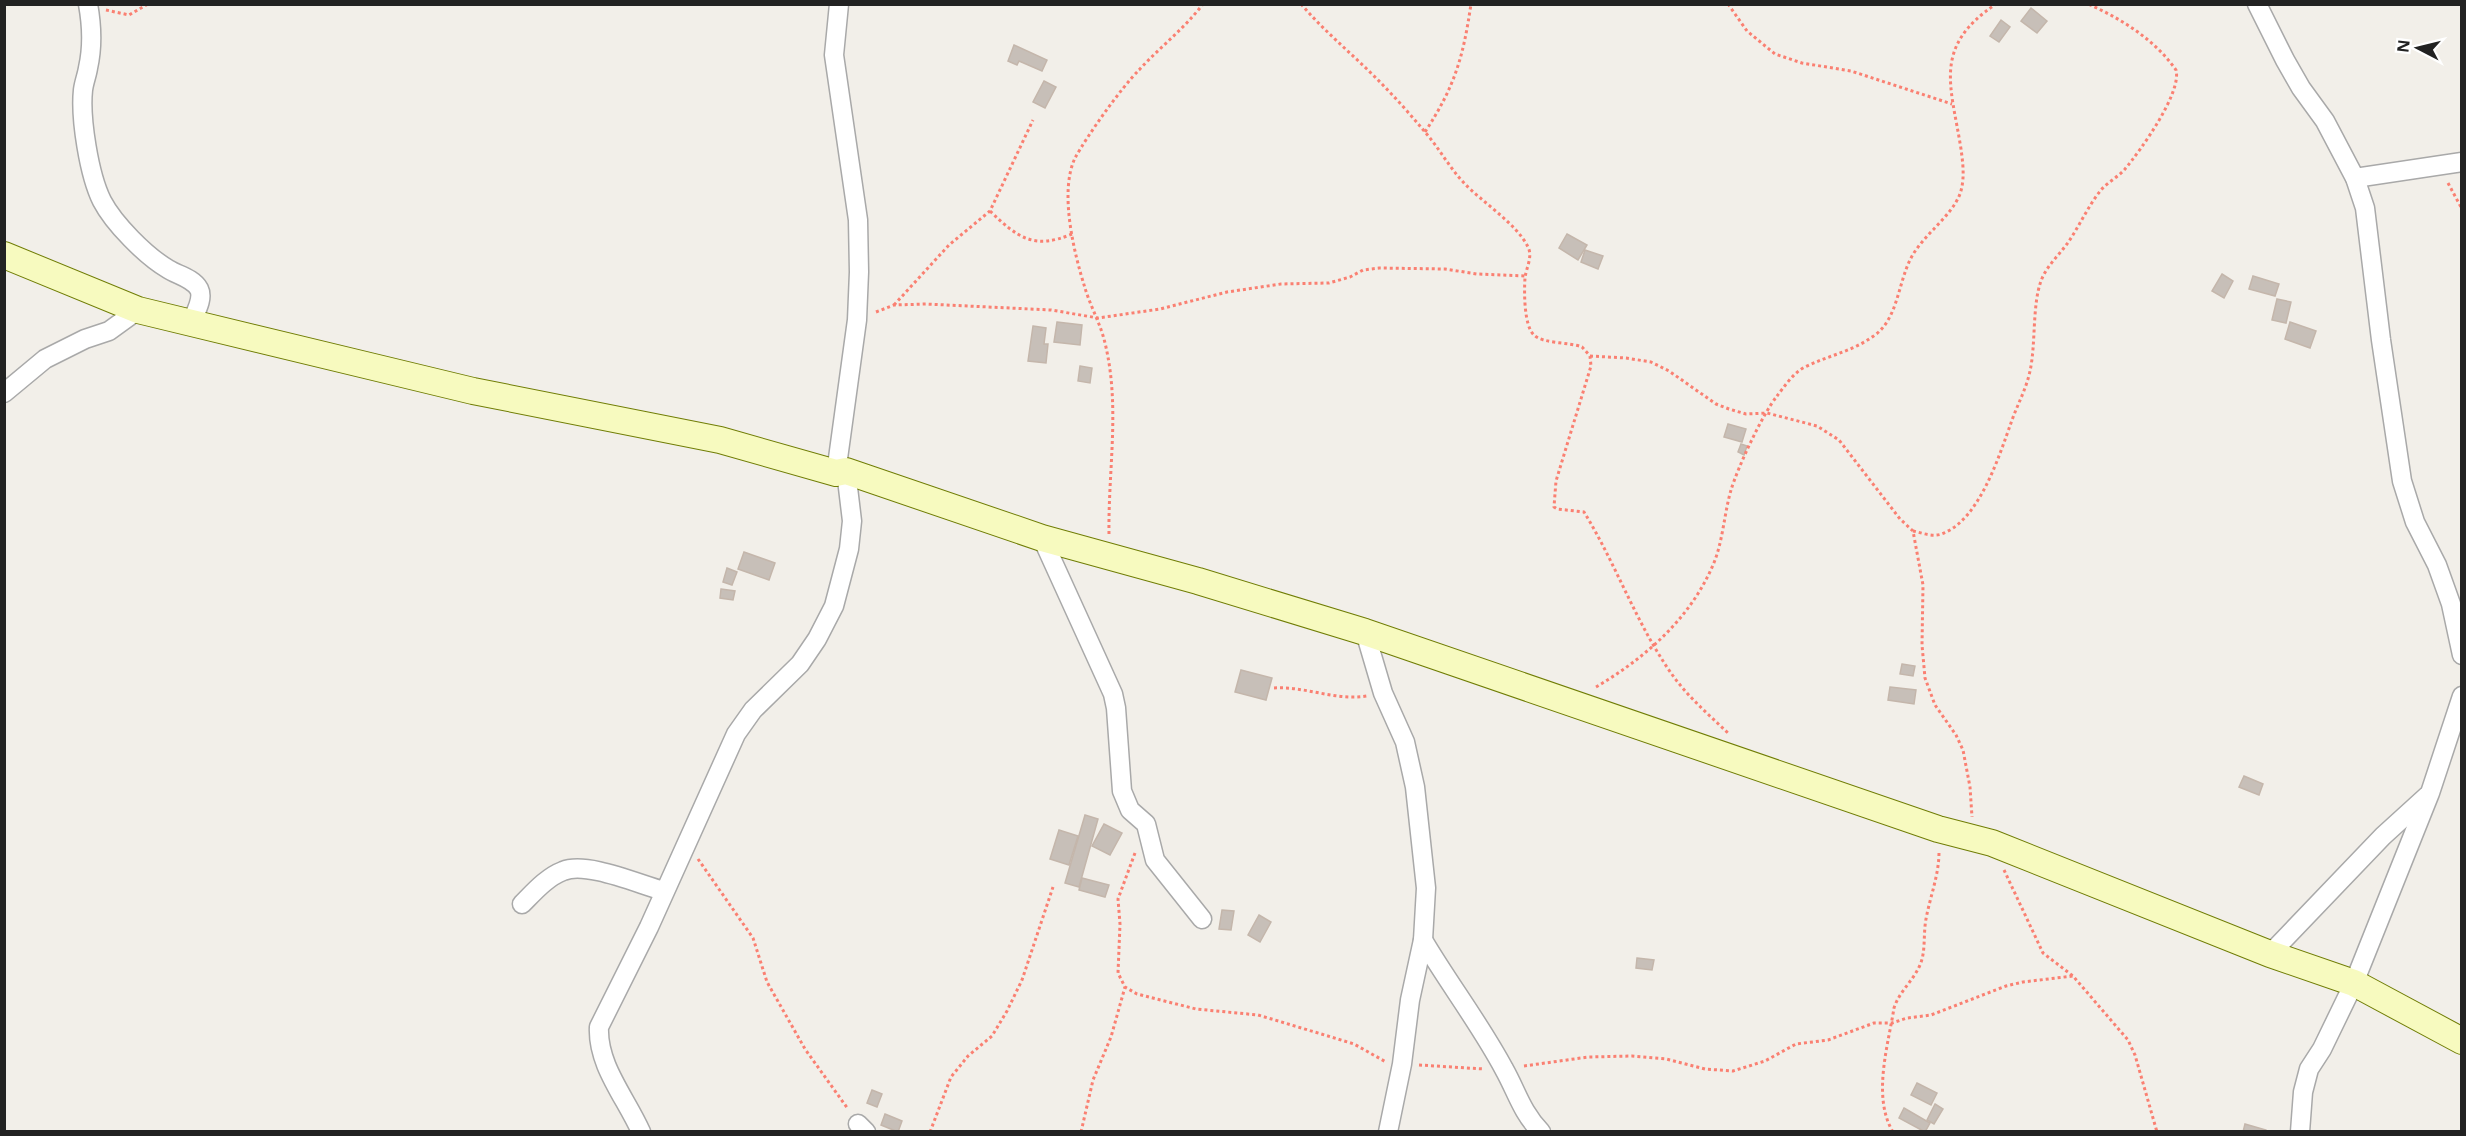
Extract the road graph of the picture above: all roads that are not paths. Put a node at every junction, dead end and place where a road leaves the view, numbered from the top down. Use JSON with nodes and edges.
{"nodes":[{"id":1,"x":839,"y":4,"type":"edge"},
{"id":2,"x":2257,"y":4,"type":"edge"},
{"id":3,"x":94,"y":7,"type":"edge"},
{"id":4,"x":2462,"y":162,"type":"edge"},
{"id":5,"x":2355,"y":178,"type":"junction"},
{"id":6,"x":4,"y":255,"type":"edge"},
{"id":7,"x":138,"y":310,"type":"junction"},
{"id":8,"x":191,"y":323,"type":"junction"},
{"id":9,"x":4,"y":393,"type":"edge"},
{"id":10,"x":841,"y":472,"type":"junction"},
{"id":11,"x":1042,"y":538,"type":"junction"},
{"id":12,"x":2458,"y":612,"type":"edge"},
{"id":13,"x":1365,"y":632,"type":"junction"},
{"id":14,"x":2462,"y":655,"type":"edge"},
{"id":15,"x":2462,"y":696,"type":"edge"},
{"id":16,"x":2430,"y":793,"type":"junction"},
{"id":17,"x":664,"y":891,"type":"junction"},
{"id":18,"x":522,"y":903,"type":"dead end"},
{"id":19,"x":1202,"y":919,"type":"dead end"},
{"id":20,"x":1423,"y":940,"type":"junction"},
{"id":21,"x":2270,"y":954,"type":"junction"},
{"id":22,"x":2354,"y":983,"type":"junction"},
{"id":23,"x":2462,"y":1041,"type":"edge"},
{"id":24,"x":641,"y":1131,"type":"edge"},
{"id":25,"x":1388,"y":1131,"type":"edge"},
{"id":26,"x":1541,"y":1131,"type":"edge"},
{"id":27,"x":2300,"y":1131,"type":"edge"}],
"edges":[{"from":1,"to":10,"type":"street"},
{"from":2,"to":5,"type":"street"},
{"from":3,"to":8,"type":"street"},
{"from":4,"to":5,"type":"street"},
{"from":5,"to":12,"type":"street"},
{"from":6,"to":7,"type":"street"},
{"from":7,"to":8,"type":"street"},
{"from":7,"to":9,"type":"street"},
{"from":8,"to":10,"type":"street"},
{"from":10,"to":11,"type":"street"},
{"from":10,"to":17,"type":"street"},
{"from":11,"to":13,"type":"street"},
{"from":11,"to":19,"type":"street"},
{"from":12,"to":14,"type":"street"},
{"from":13,"to":20,"type":"street"},
{"from":13,"to":21,"type":"street"},
{"from":15,"to":16,"type":"street"},
{"from":16,"to":21,"type":"street"},
{"from":16,"to":22,"type":"street"},
{"from":17,"to":18,"type":"street"},
{"from":17,"to":24,"type":"street"},
{"from":20,"to":25,"type":"street"},
{"from":20,"to":26,"type":"street"},
{"from":21,"to":22,"type":"street"},
{"from":22,"to":23,"type":"street"},
{"from":22,"to":27,"type":"street"}]}
